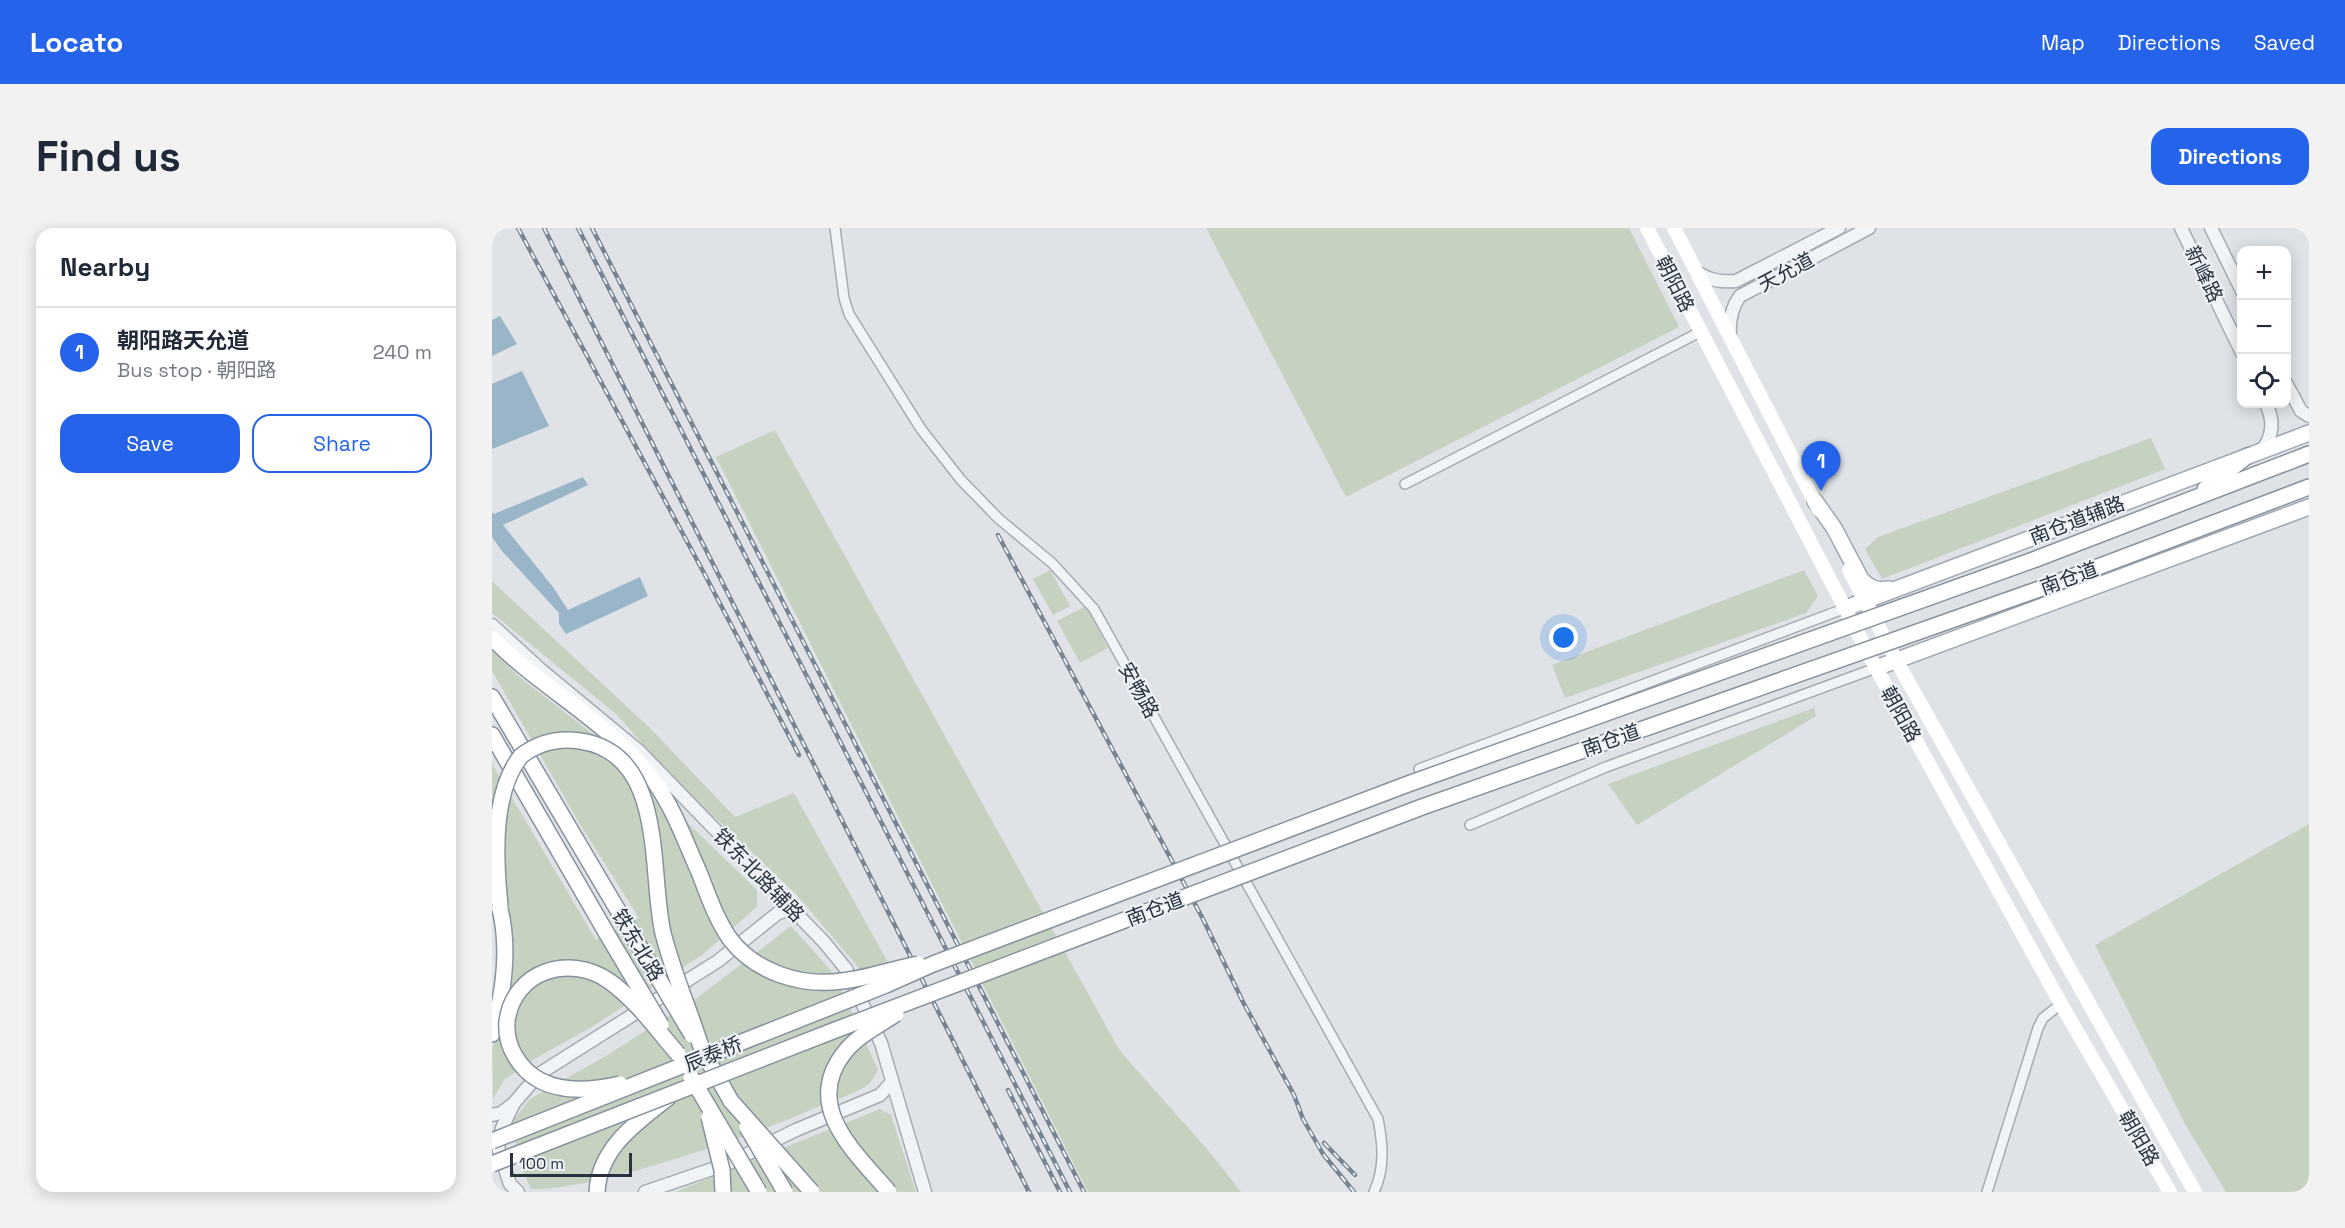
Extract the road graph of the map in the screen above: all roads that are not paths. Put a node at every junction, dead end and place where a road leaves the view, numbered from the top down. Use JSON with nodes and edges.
{"nodes":[{"id":1,"x":835,"y":228,"type":"edge"},
{"id":2,"x":1647,"y":228,"type":"edge"},
{"id":3,"x":1674,"y":228,"type":"edge"},
{"id":4,"x":1839,"y":228,"type":"edge"},
{"id":5,"x":1869,"y":228,"type":"edge"},
{"id":6,"x":2181,"y":228,"type":"edge"},
{"id":7,"x":2211,"y":228,"type":"edge"},
{"id":8,"x":1697,"y":272,"type":"junction"},
{"id":9,"x":2237,"y":283,"type":"edge"},
{"id":10,"x":1700,"y":332,"type":"junction"},
{"id":11,"x":1730,"y":336,"type":"junction"},
{"id":12,"x":2237,"y":345,"type":"edge"},
{"id":13,"x":2291,"y":392,"type":"edge"},
{"id":14,"x":2268,"y":408,"type":"edge"},
{"id":15,"x":2309,"y":416,"type":"edge"},
{"id":16,"x":2309,"y":433,"type":"edge"},
{"id":17,"x":2262,"y":450,"type":"junction"},
{"id":18,"x":2309,"y":454,"type":"edge"},
{"id":19,"x":2247,"y":456,"type":"junction"},
{"id":20,"x":1405,"y":484,"type":"dead end"},
{"id":21,"x":2309,"y":487,"type":"edge"},
{"id":22,"x":2192,"y":499,"type":"junction"},
{"id":23,"x":1815,"y":501,"type":"junction"},
{"id":24,"x":2309,"y":507,"type":"edge"},
{"id":25,"x":2279,"y":517,"type":"junction"},
{"id":26,"x":2194,"y":532,"type":"junction"},
{"id":27,"x":1895,"y":589,"type":"junction"},
{"id":28,"x":1864,"y":600,"type":"junction"},
{"id":29,"x":1846,"y":608,"type":"junction"},
{"id":30,"x":492,"y":626,"type":"edge"},
{"id":31,"x":492,"y":638,"type":"edge"},
{"id":32,"x":1896,"y":660,"type":"junction"},
{"id":33,"x":1876,"y":668,"type":"junction"},
{"id":34,"x":492,"y":697,"type":"edge"},
{"id":35,"x":492,"y":735,"type":"edge"},
{"id":36,"x":1419,"y":769,"type":"dead end"},
{"id":37,"x":1470,"y":825,"type":"dead end"},
{"id":38,"x":492,"y":884,"type":"edge"},
{"id":39,"x":500,"y":906,"type":"junction"},
{"id":40,"x":792,"y":909,"type":"junction"},
{"id":41,"x":933,"y":964,"type":"junction"},
{"id":42,"x":916,"y":1000,"type":"junction"},
{"id":43,"x":2061,"y":1004,"type":"junction"},
{"id":44,"x":492,"y":1034,"type":"edge"},
{"id":45,"x":702,"y":1050,"type":"junction"},
{"id":46,"x":678,"y":1054,"type":"junction"},
{"id":47,"x":673,"y":1071,"type":"junction"},
{"id":48,"x":892,"y":1082,"type":"junction"},
{"id":49,"x":674,"y":1093,"type":"junction"},
{"id":50,"x":704,"y":1099,"type":"junction"},
{"id":51,"x":731,"y":1101,"type":"junction"},
{"id":52,"x":514,"y":1103,"type":"junction"},
{"id":53,"x":2150,"y":1112,"type":"junction"},
{"id":54,"x":492,"y":1115,"type":"edge"},
{"id":55,"x":2130,"y":1122,"type":"junction"},
{"id":56,"x":494,"y":1150,"type":"edge"},
{"id":57,"x":513,"y":1190,"type":"edge"},
{"id":58,"x":597,"y":1192,"type":"edge"},
{"id":59,"x":645,"y":1192,"type":"edge"},
{"id":60,"x":723,"y":1192,"type":"edge"},
{"id":61,"x":759,"y":1192,"type":"edge"},
{"id":62,"x":785,"y":1192,"type":"edge"},
{"id":63,"x":812,"y":1192,"type":"edge"},
{"id":64,"x":889,"y":1192,"type":"edge"},
{"id":65,"x":925,"y":1192,"type":"edge"},
{"id":66,"x":1374,"y":1192,"type":"edge"},
{"id":67,"x":1987,"y":1192,"type":"edge"},
{"id":68,"x":2170,"y":1192,"type":"edge"},
{"id":69,"x":2195,"y":1192,"type":"edge"}],
"edges":[{"from":1,"to":66,"type":"street","name":"安畅路"},
{"from":2,"to":10,"type":"main road","name":"朝阳路"},
{"from":3,"to":8,"type":"main road","name":"朝阳路"},
{"from":4,"to":8,"type":"street","name":"天允道"},
{"from":5,"to":11,"type":"street","name":"天允道"},
{"from":6,"to":12,"type":"street","name":"新峰路"},
{"from":7,"to":9,"type":"street","name":"新峰路"},
{"from":8,"to":11,"type":"main road","name":"朝阳路"},
{"from":10,"to":20,"type":"street"},
{"from":10,"to":29,"type":"main road","name":"朝阳路"},
{"from":11,"to":23,"type":"main road","name":"朝阳路"},
{"from":13,"to":15,"type":"street"},
{"from":14,"to":17,"type":"street"},
{"from":16,"to":17,"type":"main road","name":"南仓道辅路"},
{"from":17,"to":19,"type":"main road","name":"南仓道辅路"},
{"from":18,"to":22,"type":"main road","name":"南仓道"},
{"from":19,"to":22,"type":"main road"},
{"from":19,"to":27,"type":"main road","name":"南仓道辅路"},
{"from":21,"to":26,"type":"main road","name":"南仓道"},
{"from":22,"to":41,"type":"main road","name":"南仓道","bridge":true},
{"from":23,"to":27,"type":"main road"},
{"from":23,"to":28,"type":"main road","name":"朝阳路"},
{"from":24,"to":25,"type":"main road"},
{"from":25,"to":26,"type":"main road"},
{"from":25,"to":32,"type":"main road"},
{"from":26,"to":42,"type":"main road","name":"南仓道","bridge":true},
{"from":27,"to":28,"type":"main road","name":"南仓道辅路"},
{"from":28,"to":29,"type":"main road","name":"南仓道辅路"},
{"from":28,"to":32,"type":"main road","name":"朝阳路"},
{"from":29,"to":33,"type":"main road","name":"朝阳路"},
{"from":29,"to":36,"type":"street"},
{"from":30,"to":40,"type":"street","name":"铁东北路辅路"},
{"from":31,"to":41,"type":"main road","bridge":true},
{"from":32,"to":33,"type":"main road"},
{"from":32,"to":53,"type":"main road","name":"朝阳路"},
{"from":33,"to":37,"type":"street"},
{"from":33,"to":43,"type":"main road","name":"朝阳路"},
{"from":34,"to":45,"type":"main road","name":"铁东北路","bridge":true},
{"from":35,"to":46,"type":"main road","name":"铁东北路","bridge":true},
{"from":38,"to":39,"type":"main road","bridge":true},
{"from":39,"to":44,"type":"main road"},
{"from":39,"to":45,"type":"main road","bridge":true},
{"from":40,"to":48,"type":"street","name":"铁东北路辅路"},
{"from":40,"to":52,"type":"street"},
{"from":41,"to":47,"type":"main road","name":"辰泰桥","bridge":true},
{"from":42,"to":49,"type":"main road","name":"辰泰桥","bridge":true},
{"from":42,"to":64,"type":"main road","bridge":true},
{"from":43,"to":55,"type":"main road","name":"朝阳路"},
{"from":43,"to":67,"type":"street"},
{"from":45,"to":51,"type":"main road","name":"铁东北路","bridge":true},
{"from":46,"to":47,"type":"main road","bridge":true},
{"from":46,"to":50,"type":"main road","name":"铁东北路","bridge":true},
{"from":47,"to":56,"type":"main road","name":"辰泰桥","bridge":true},
{"from":48,"to":59,"type":"street"},
{"from":48,"to":65,"type":"street","name":"铁东北路辅路"},
{"from":49,"to":56,"type":"main road","name":"辰泰桥","bridge":true},
{"from":49,"to":58,"type":"main road"},
{"from":50,"to":60,"type":"main road","bridge":true},
{"from":50,"to":61,"type":"main road","name":"铁东北路","bridge":true},
{"from":51,"to":62,"type":"main road","name":"铁东北路","bridge":true},
{"from":51,"to":63,"type":"main road","bridge":true},
{"from":52,"to":54,"type":"street"},
{"from":52,"to":56,"type":"street"},
{"from":53,"to":55,"type":"main road"},
{"from":53,"to":69,"type":"main road","name":"朝阳路"},
{"from":55,"to":68,"type":"main road","name":"朝阳路"},
{"from":56,"to":57,"type":"street"}]}
